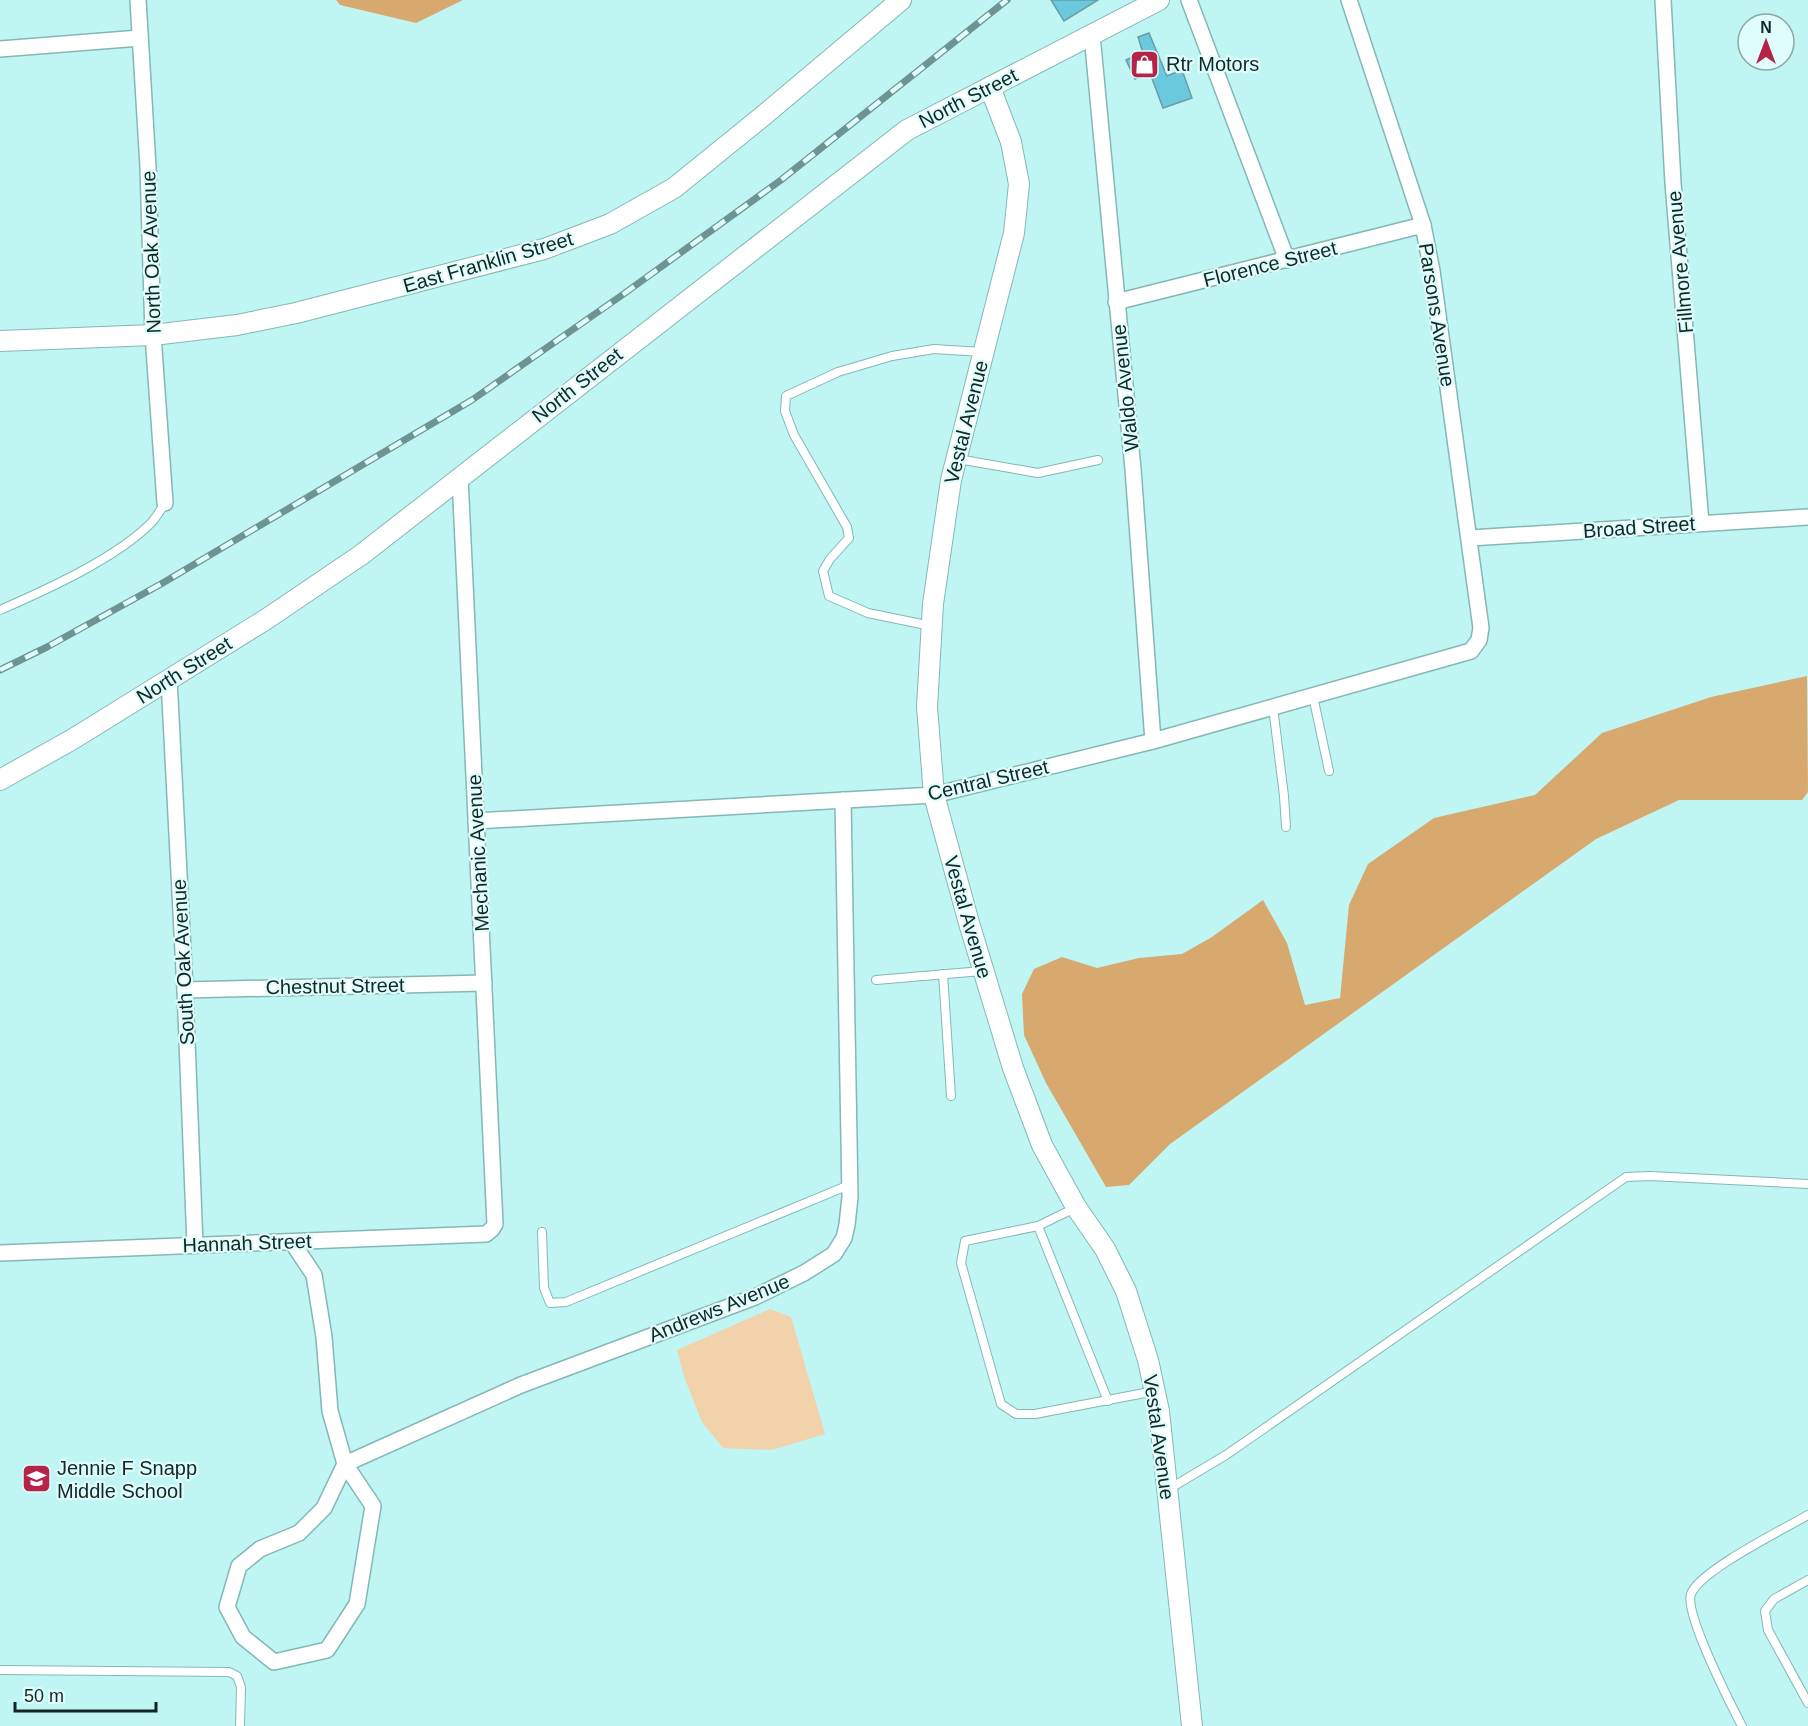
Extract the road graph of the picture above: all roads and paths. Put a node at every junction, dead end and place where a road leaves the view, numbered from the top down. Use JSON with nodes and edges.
{"nodes":[{"id":1,"x":138,"y":0,"type":"edge"},
{"id":2,"x":901,"y":0,"type":"edge"},
{"id":3,"x":1159,"y":0,"type":"edge"},
{"id":4,"x":1189,"y":0,"type":"edge"},
{"id":5,"x":1349,"y":0,"type":"edge"},
{"id":6,"x":1663,"y":0,"type":"edge"},
{"id":7,"x":1092,"y":35,"type":"junction"},
{"id":8,"x":140,"y":38,"type":"junction"},
{"id":9,"x":0,"y":49,"type":"edge"},
{"id":10,"x":990,"y":87,"type":"junction"},
{"id":11,"x":1423,"y":225,"type":"junction"},
{"id":12,"x":1287,"y":260,"type":"junction"},
{"id":13,"x":1116,"y":302,"type":"junction"},
{"id":14,"x":153,"y":335,"type":"junction"},
{"id":15,"x":0,"y":341,"type":"edge"},
{"id":16,"x":984,"y":352,"type":"junction"},
{"id":17,"x":956,"y":459,"type":"junction"},
{"id":18,"x":1098,"y":460,"type":"dead end"},
{"id":19,"x":460,"y":477,"type":"junction"},
{"id":20,"x":165,"y":503,"type":"joint"},
{"id":21,"x":1808,"y":517,"type":"edge"},
{"id":22,"x":1701,"y":523,"type":"junction"},
{"id":23,"x":1470,"y":538,"type":"junction"},
{"id":24,"x":0,"y":610,"type":"edge"},
{"id":25,"x":932,"y":626,"type":"junction"},
{"id":26,"x":1479,"y":640,"type":"joint"},
{"id":27,"x":169,"y":679,"type":"junction"},
{"id":28,"x":1313,"y":696,"type":"junction"},
{"id":29,"x":1273,"y":707,"type":"junction"},
{"id":30,"x":1153,"y":741,"type":"junction"},
{"id":31,"x":1329,"y":771,"type":"dead end"},
{"id":32,"x":0,"y":780,"type":"edge"},
{"id":33,"x":934,"y":795,"type":"junction"},
{"id":34,"x":843,"y":800,"type":"junction"},
{"id":35,"x":477,"y":821,"type":"junction"},
{"id":36,"x":1286,"y":827,"type":"dead end"},
{"id":37,"x":984,"y":971,"type":"junction"},
{"id":38,"x":943,"y":974,"type":"junction"},
{"id":39,"x":876,"y":980,"type":"dead end"},
{"id":40,"x":484,"y":982,"type":"junction"},
{"id":41,"x":185,"y":990,"type":"junction"},
{"id":42,"x":951,"y":1096,"type":"dead end"},
{"id":43,"x":1808,"y":1184,"type":"edge"},
{"id":44,"x":849,"y":1185,"type":"junction"},
{"id":45,"x":1076,"y":1207,"type":"junction"},
{"id":46,"x":1038,"y":1226,"type":"junction"},
{"id":47,"x":492,"y":1229,"type":"joint"},
{"id":48,"x":542,"y":1232,"type":"dead end"},
{"id":49,"x":292,"y":1242,"type":"junction"},
{"id":50,"x":195,"y":1245,"type":"junction"},
{"id":51,"x":0,"y":1253,"type":"edge"},
{"id":52,"x":1155,"y":1391,"type":"junction"},
{"id":53,"x":1108,"y":1401,"type":"junction"},
{"id":54,"x":345,"y":1464,"type":"junction"},
{"id":55,"x":1168,"y":1490,"type":"junction"},
{"id":56,"x":1808,"y":1515,"type":"edge"},
{"id":57,"x":1808,"y":1580,"type":"edge"},
{"id":58,"x":0,"y":1670,"type":"edge"},
{"id":59,"x":1808,"y":1703,"type":"edge"},
{"id":60,"x":240,"y":1726,"type":"edge"},
{"id":61,"x":1192,"y":1726,"type":"edge"},
{"id":62,"x":1742,"y":1726,"type":"edge"}],
"edges":[{"from":1,"to":8,"type":"street","name":"North Oak Avenue"},
{"from":2,"to":14,"type":"street","name":"East Franklin Street"},
{"from":3,"to":7,"type":"street","name":"North Street"},
{"from":4,"to":12,"type":"street"},
{"from":5,"to":11,"type":"street","name":"Parsons Avenue"},
{"from":6,"to":22,"type":"street","name":"Fillmore Avenue"},
{"from":7,"to":10,"type":"street","name":"North Street"},
{"from":7,"to":13,"type":"street","name":"Waldo Avenue"},
{"from":8,"to":9,"type":"street"},
{"from":8,"to":14,"type":"street","name":"North Oak Avenue"},
{"from":10,"to":16,"type":"street","name":"Vestal Avenue"},
{"from":10,"to":19,"type":"street","name":"North Street"},
{"from":11,"to":12,"type":"street","name":"Florence Street"},
{"from":11,"to":23,"type":"street","name":"Parsons Avenue"},
{"from":12,"to":13,"type":"street","name":"Florence Street"},
{"from":13,"to":30,"type":"street","name":"Waldo Avenue"},
{"from":14,"to":15,"type":"street","name":"East Franklin Street"},
{"from":14,"to":20,"type":"street","name":"North Oak Avenue"},
{"from":16,"to":17,"type":"street","name":"Vestal Avenue"},
{"from":16,"to":25,"type":"lane"},
{"from":17,"to":18,"type":"lane"},
{"from":17,"to":25,"type":"street","name":"Vestal Avenue"},
{"from":19,"to":27,"type":"street","name":"North Street"},
{"from":19,"to":35,"type":"street","name":"Mechanic Avenue"},
{"from":20,"to":24,"type":"lane"},
{"from":21,"to":22,"type":"street","name":"Broad Street"},
{"from":22,"to":23,"type":"street","name":"Broad Street"},
{"from":23,"to":26,"type":"street","name":"Parsons Avenue"},
{"from":25,"to":33,"type":"street","name":"Vestal Avenue"},
{"from":26,"to":28,"type":"street","name":"Central Street"},
{"from":27,"to":32,"type":"street","name":"North Street"},
{"from":27,"to":41,"type":"street","name":"South Oak Avenue"},
{"from":28,"to":29,"type":"street","name":"Central Street"},
{"from":28,"to":31,"type":"lane"},
{"from":29,"to":30,"type":"street","name":"Central Street"},
{"from":29,"to":36,"type":"lane"},
{"from":30,"to":33,"type":"street","name":"Central Street"},
{"from":33,"to":34,"type":"street","name":"Central Street"},
{"from":33,"to":37,"type":"street","name":"Vestal Avenue"},
{"from":34,"to":35,"type":"street","name":"Central Street"},
{"from":34,"to":44,"type":"street","name":"Andrews Avenue"},
{"from":35,"to":40,"type":"street","name":"Mechanic Avenue"},
{"from":37,"to":38,"type":"lane"},
{"from":37,"to":45,"type":"street","name":"Vestal Avenue"},
{"from":38,"to":39,"type":"lane"},
{"from":38,"to":42,"type":"lane"},
{"from":40,"to":41,"type":"street","name":"Chestnut Street"},
{"from":40,"to":47,"type":"street","name":"Mechanic Avenue"},
{"from":41,"to":50,"type":"street","name":"South Oak Avenue"},
{"from":43,"to":55,"type":"lane"},
{"from":44,"to":48,"type":"lane"},
{"from":44,"to":54,"type":"street","name":"Andrews Avenue"},
{"from":45,"to":46,"type":"lane"},
{"from":45,"to":52,"type":"street","name":"Vestal Avenue"},
{"from":46,"to":53,"type":"lane"},
{"from":46,"to":53,"type":"lane"},
{"from":47,"to":49,"type":"street","name":"Hannah Street"},
{"from":49,"to":50,"type":"street","name":"Hannah Street"},
{"from":49,"to":54,"type":"street"},
{"from":50,"to":51,"type":"street","name":"Hannah Street"},
{"from":52,"to":53,"type":"lane"},
{"from":52,"to":55,"type":"street","name":"Vestal Avenue"},
{"from":54,"to":54,"type":"street"},
{"from":55,"to":61,"type":"street","name":"Vestal Avenue"},
{"from":56,"to":62,"type":"lane"},
{"from":57,"to":59,"type":"lane"},
{"from":58,"to":60,"type":"lane"}]}
